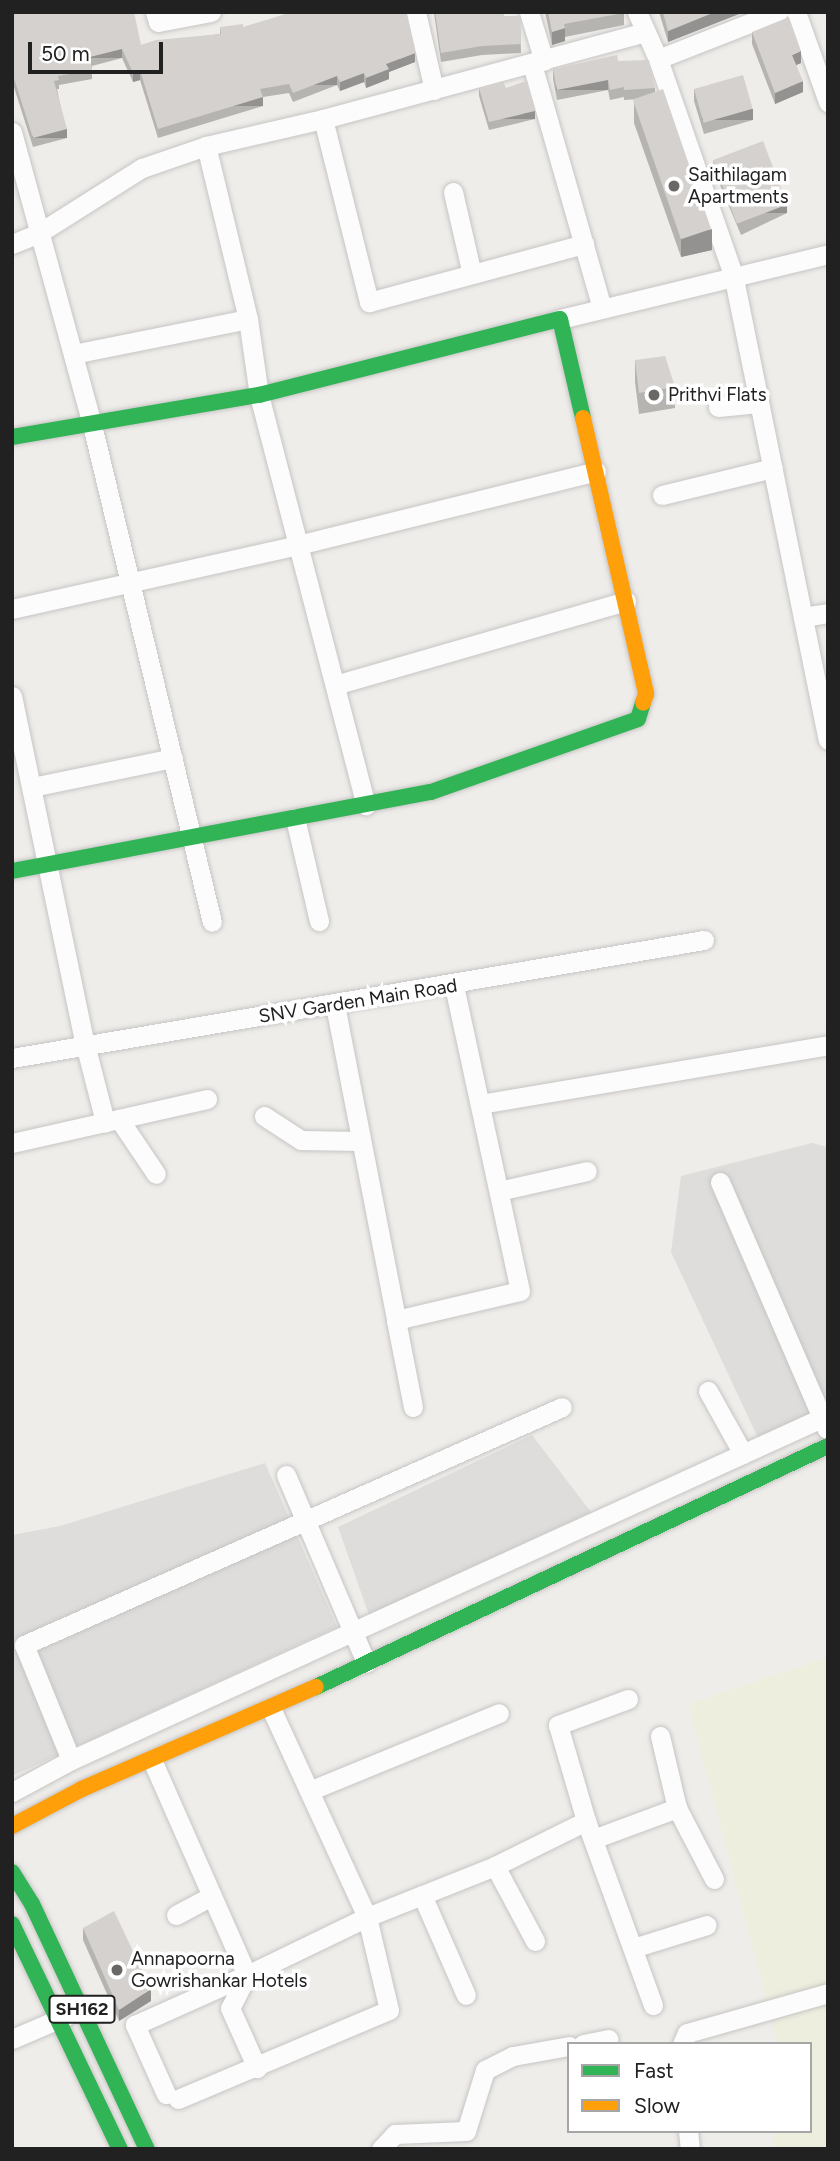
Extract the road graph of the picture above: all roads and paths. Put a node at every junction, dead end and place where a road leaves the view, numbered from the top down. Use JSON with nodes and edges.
{"nodes":[{"id":1,"x":155,"y":12,"type":"edge"},
{"id":2,"x":211,"y":12,"type":"edge"},
{"id":3,"x":416,"y":12,"type":"edge"},
{"id":4,"x":529,"y":12,"type":"edge"},
{"id":5,"x":637,"y":12,"type":"edge"},
{"id":6,"x":778,"y":12,"type":"edge"},
{"id":7,"x":796,"y":12,"type":"edge"},
{"id":8,"x":645,"y":32,"type":"junction"},
{"id":9,"x":658,"y":59,"type":"junction"},
{"id":10,"x":538,"y":63,"type":"junction"},
{"id":11,"x":434,"y":90,"type":"junction"},
{"id":12,"x":828,"y":102,"type":"edge"},
{"id":13,"x":323,"y":119,"type":"junction"},
{"id":14,"x":12,"y":132,"type":"edge"},
{"id":15,"x":206,"y":146,"type":"junction"},
{"id":16,"x":453,"y":192,"type":"dead end"},
{"id":17,"x":39,"y":233,"type":"junction"},
{"id":18,"x":12,"y":244,"type":"edge"},
{"id":19,"x":584,"y":244,"type":"junction"},
{"id":20,"x":828,"y":254,"type":"edge"},
{"id":21,"x":472,"y":274,"type":"junction"},
{"id":22,"x":733,"y":274,"type":"junction"},
{"id":23,"x":602,"y":308,"type":"junction"},
{"id":24,"x":248,"y":319,"type":"junction"},
{"id":25,"x":560,"y":319,"type":"junction"},
{"id":26,"x":73,"y":354,"type":"junction"},
{"id":27,"x":259,"y":396,"type":"junction"},
{"id":28,"x":759,"y":403,"type":"junction"},
{"id":29,"x":718,"y":407,"type":"dead end"},
{"id":30,"x":92,"y":425,"type":"junction"},
{"id":31,"x":12,"y":437,"type":"edge"},
{"id":32,"x":773,"y":468,"type":"junction"},
{"id":33,"x":596,"y":471,"type":"junction"},
{"id":34,"x":662,"y":495,"type":"dead end"},
{"id":35,"x":299,"y":545,"type":"junction"},
{"id":36,"x":130,"y":583,"type":"junction"},
{"id":37,"x":626,"y":601,"type":"junction"},
{"id":38,"x":12,"y":609,"type":"edge"},
{"id":39,"x":828,"y":612,"type":"edge"},
{"id":40,"x":803,"y":617,"type":"junction"},
{"id":41,"x":335,"y":685,"type":"junction"},
{"id":42,"x":12,"y":696,"type":"edge"},
{"id":43,"x":828,"y":739,"type":"edge"},
{"id":44,"x":173,"y":758,"type":"junction"},
{"id":45,"x":32,"y":787,"type":"junction"},
{"id":46,"x":366,"y":805,"type":"junction"},
{"id":47,"x":295,"y":818,"type":"junction"},
{"id":48,"x":192,"y":838,"type":"junction"},
{"id":49,"x":48,"y":864,"type":"junction"},
{"id":50,"x":12,"y":872,"type":"edge"},
{"id":51,"x":319,"y":921,"type":"dead end"},
{"id":52,"x":212,"y":922,"type":"dead end"},
{"id":53,"x":704,"y":940,"type":"dead end"},
{"id":54,"x":454,"y":985,"type":"junction"},
{"id":55,"x":335,"y":1005,"type":"junction"},
{"id":56,"x":85,"y":1044,"type":"junction"},
{"id":57,"x":828,"y":1045,"type":"edge"},
{"id":58,"x":12,"y":1058,"type":"edge"},
{"id":59,"x":207,"y":1099,"type":"dead end"},
{"id":60,"x":480,"y":1104,"type":"junction"},
{"id":61,"x":264,"y":1116,"type":"dead end"},
{"id":62,"x":112,"y":1120,"type":"junction"},
{"id":63,"x":361,"y":1141,"type":"junction"},
{"id":64,"x":12,"y":1143,"type":"edge"},
{"id":65,"x":587,"y":1171,"type":"dead end"},
{"id":66,"x":156,"y":1174,"type":"dead end"},
{"id":67,"x":720,"y":1182,"type":"dead end"},
{"id":68,"x":499,"y":1191,"type":"junction"},
{"id":69,"x":396,"y":1320,"type":"junction"},
{"id":70,"x":708,"y":1391,"type":"dead end"},
{"id":71,"x":413,"y":1407,"type":"dead end"},
{"id":72,"x":562,"y":1407,"type":"dead end"},
{"id":73,"x":826,"y":1421,"type":"edge"},
{"id":74,"x":828,"y":1446,"type":"edge"},
{"id":75,"x":743,"y":1454,"type":"junction"},
{"id":76,"x":286,"y":1475,"type":"dead end"},
{"id":77,"x":307,"y":1520,"type":"junction"},
{"id":78,"x":353,"y":1633,"type":"junction"},
{"id":79,"x":366,"y":1663,"type":"junction"},
{"id":80,"x":628,"y":1699,"type":"dead end"},
{"id":81,"x":271,"y":1708,"type":"junction"},
{"id":82,"x":499,"y":1713,"type":"dead end"},
{"id":83,"x":660,"y":1736,"type":"dead end"},
{"id":84,"x":71,"y":1760,"type":"junction"},
{"id":85,"x":152,"y":1760,"type":"junction"},
{"id":86,"x":309,"y":1791,"type":"junction"},
{"id":87,"x":12,"y":1792,"type":"edge"},
{"id":88,"x":677,"y":1808,"type":"junction"},
{"id":89,"x":12,"y":1826,"type":"edge"},
{"id":90,"x":590,"y":1830,"type":"junction"},
{"id":91,"x":495,"y":1866,"type":"junction"},
{"id":92,"x":12,"y":1872,"type":"edge"},
{"id":93,"x":714,"y":1879,"type":"dead end"},
{"id":94,"x":422,"y":1895,"type":"junction"},
{"id":95,"x":211,"y":1896,"type":"junction"},
{"id":96,"x":176,"y":1915,"type":"dead end"},
{"id":97,"x":368,"y":1917,"type":"junction"},
{"id":98,"x":12,"y":1924,"type":"edge"},
{"id":99,"x":708,"y":1925,"type":"dead end"},
{"id":100,"x":535,"y":1941,"type":"dead end"},
{"id":101,"x":633,"y":1948,"type":"junction"},
{"id":102,"x":247,"y":1975,"type":"junction"},
{"id":103,"x":828,"y":1993,"type":"edge"},
{"id":104,"x":466,"y":1995,"type":"dead end"},
{"id":105,"x":653,"y":2005,"type":"dead end"},
{"id":106,"x":82,"y":2008,"type":"junction"},
{"id":107,"x":60,"y":2019,"type":"junction"},
{"id":108,"x":12,"y":2039,"type":"edge"},
{"id":109,"x":609,"y":2039,"type":"dead end"},
{"id":110,"x":593,"y":2042,"type":"edge"},
{"id":111,"x":683,"y":2042,"type":"edge"},
{"id":112,"x":567,"y":2046,"type":"edge"},
{"id":113,"x":257,"y":2068,"type":"junction"},
{"id":114,"x":120,"y":2149,"type":"edge"},
{"id":115,"x":147,"y":2149,"type":"edge"},
{"id":116,"x":381,"y":2149,"type":"edge"}],
"edges":[{"from":1,"to":2,"type":"street"},
{"from":3,"to":11,"type":"street"},
{"from":4,"to":10,"type":"street"},
{"from":5,"to":8,"type":"street"},
{"from":6,"to":9,"type":"street"},
{"from":7,"to":12,"type":"street"},
{"from":8,"to":9,"type":"street"},
{"from":8,"to":10,"type":"street"},
{"from":9,"to":22,"type":"street"},
{"from":10,"to":11,"type":"street"},
{"from":10,"to":19,"type":"street"},
{"from":11,"to":13,"type":"street"},
{"from":13,"to":15,"type":"street"},
{"from":13,"to":21,"type":"street"},
{"from":14,"to":17,"type":"street"},
{"from":15,"to":17,"type":"street"},
{"from":15,"to":24,"type":"street"},
{"from":16,"to":21,"type":"street"},
{"from":17,"to":18,"type":"street"},
{"from":17,"to":26,"type":"street"},
{"from":19,"to":21,"type":"street"},
{"from":19,"to":23,"type":"street"},
{"from":20,"to":22,"type":"street"},
{"from":22,"to":23,"type":"street"},
{"from":22,"to":28,"type":"street"},
{"from":23,"to":25,"type":"street"},
{"from":24,"to":26,"type":"street"},
{"from":24,"to":27,"type":"street"},
{"from":25,"to":27,"type":"street"},
{"from":25,"to":33,"type":"street"},
{"from":26,"to":30,"type":"street"},
{"from":27,"to":30,"type":"street"},
{"from":27,"to":35,"type":"street"},
{"from":28,"to":29,"type":"street"},
{"from":28,"to":32,"type":"street"},
{"from":30,"to":31,"type":"street"},
{"from":30,"to":36,"type":"street"},
{"from":32,"to":34,"type":"street"},
{"from":32,"to":40,"type":"street"},
{"from":33,"to":35,"type":"street"},
{"from":33,"to":37,"type":"street"},
{"from":35,"to":36,"type":"street"},
{"from":35,"to":41,"type":"street"},
{"from":36,"to":38,"type":"street"},
{"from":36,"to":44,"type":"street"},
{"from":37,"to":41,"type":"street"},
{"from":37,"to":46,"type":"street"},
{"from":39,"to":40,"type":"street"},
{"from":40,"to":43,"type":"street"},
{"from":41,"to":46,"type":"street"},
{"from":42,"to":45,"type":"street"},
{"from":44,"to":45,"type":"street"},
{"from":44,"to":48,"type":"street"},
{"from":45,"to":49,"type":"street"},
{"from":46,"to":47,"type":"street"},
{"from":47,"to":48,"type":"street"},
{"from":47,"to":51,"type":"street"},
{"from":48,"to":49,"type":"street"},
{"from":48,"to":52,"type":"street"},
{"from":49,"to":50,"type":"street"},
{"from":49,"to":56,"type":"street"},
{"from":53,"to":54,"type":"street","name":"SNV Garden Main Road"},
{"from":54,"to":55,"type":"street","name":"SNV Garden Main Road"},
{"from":54,"to":60,"type":"street"},
{"from":55,"to":56,"type":"street","name":"SNV Garden Main Road"},
{"from":55,"to":63,"type":"street"},
{"from":56,"to":58,"type":"street","name":"SNV Garden Main Road"},
{"from":56,"to":62,"type":"street"},
{"from":57,"to":60,"type":"street"},
{"from":59,"to":62,"type":"street"},
{"from":60,"to":68,"type":"street"},
{"from":61,"to":63,"type":"street"},
{"from":62,"to":64,"type":"street"},
{"from":62,"to":66,"type":"street"},
{"from":63,"to":69,"type":"street"},
{"from":65,"to":68,"type":"street"},
{"from":67,"to":73,"type":"street"},
{"from":68,"to":69,"type":"street"},
{"from":69,"to":71,"type":"street"},
{"from":70,"to":75,"type":"street"},
{"from":72,"to":77,"type":"street"},
{"from":73,"to":75,"type":"street"},
{"from":74,"to":79,"type":"street"},
{"from":75,"to":78,"type":"street"},
{"from":76,"to":77,"type":"street"},
{"from":77,"to":78,"type":"street"},
{"from":77,"to":84,"type":"street"},
{"from":78,"to":79,"type":"street"},
{"from":78,"to":84,"type":"street"},
{"from":79,"to":81,"type":"street"},
{"from":80,"to":90,"type":"street"},
{"from":81,"to":85,"type":"street"},
{"from":81,"to":86,"type":"street"},
{"from":82,"to":86,"type":"street"},
{"from":83,"to":88,"type":"street"},
{"from":84,"to":87,"type":"street"},
{"from":85,"to":89,"type":"street"},
{"from":85,"to":95,"type":"street"},
{"from":86,"to":97,"type":"street"},
{"from":88,"to":90,"type":"street"},
{"from":88,"to":93,"type":"street"},
{"from":90,"to":91,"type":"street"},
{"from":90,"to":101,"type":"street"},
{"from":91,"to":94,"type":"street"},
{"from":91,"to":100,"type":"street"},
{"from":92,"to":106,"type":"street","number":"SH162"},
{"from":94,"to":97,"type":"street"},
{"from":94,"to":104,"type":"street"},
{"from":95,"to":96,"type":"street"},
{"from":95,"to":102,"type":"street"},
{"from":97,"to":102,"type":"street"},
{"from":97,"to":113,"type":"street"},
{"from":98,"to":107,"type":"street","number":"SH162"},
{"from":99,"to":101,"type":"street"},
{"from":101,"to":105,"type":"street"},
{"from":102,"to":113,"type":"street"},
{"from":102,"to":113,"type":"street"},
{"from":103,"to":111,"type":"street"},
{"from":106,"to":107,"type":"street"},
{"from":106,"to":115,"type":"street","number":"SH162"},
{"from":107,"to":108,"type":"street"},
{"from":107,"to":114,"type":"street","number":"SH162"},
{"from":109,"to":110,"type":"street"},
{"from":112,"to":116,"type":"street"}]}
